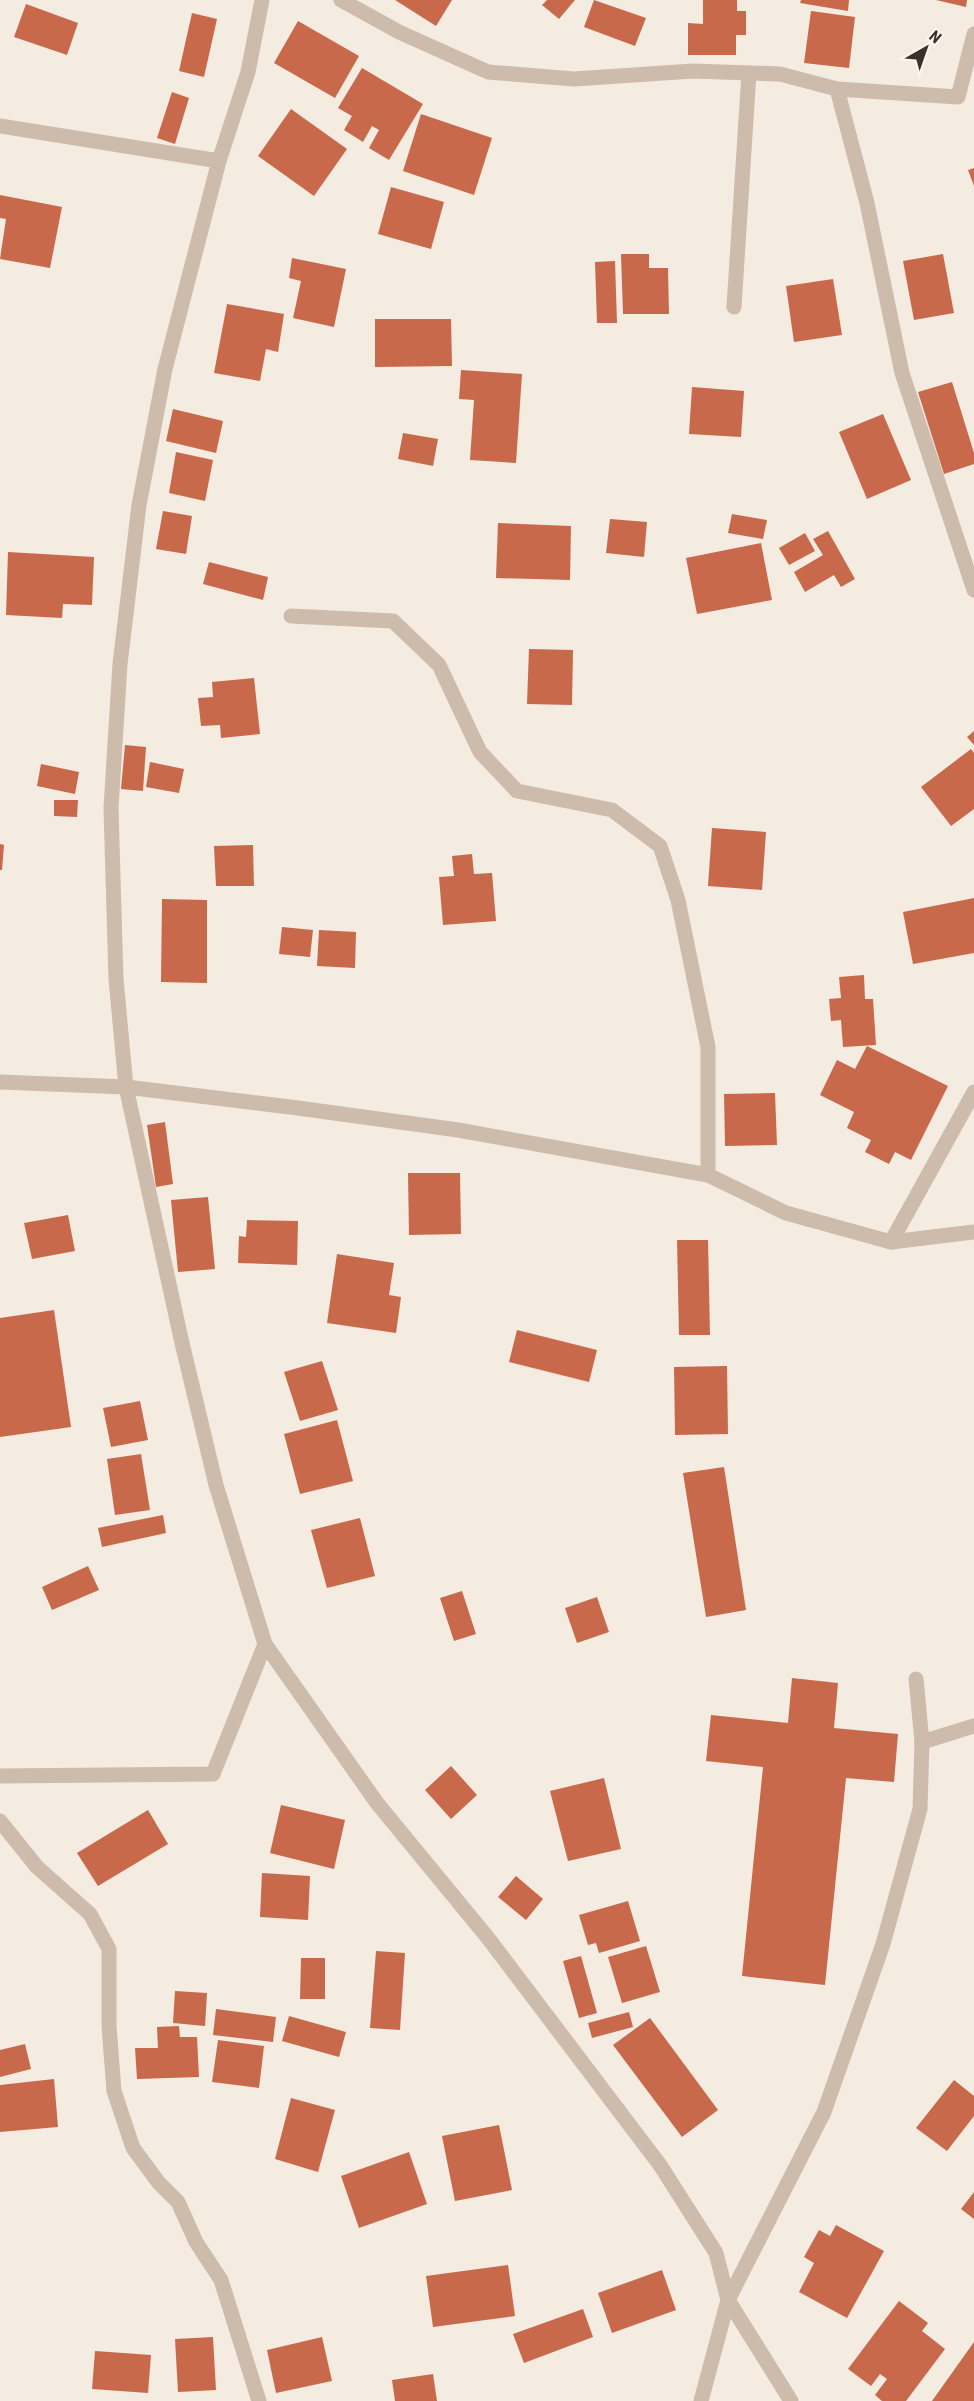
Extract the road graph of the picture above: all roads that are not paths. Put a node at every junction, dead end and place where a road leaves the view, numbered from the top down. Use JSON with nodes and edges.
{"nodes":[{"id":1,"x":341,"y":0,"type":"edge"},
{"id":2,"x":261,"y":1,"type":"edge"},
{"id":3,"x":974,"y":34,"type":"edge"},
{"id":4,"x":749,"y":73,"type":"junction"},
{"id":5,"x":837,"y":89,"type":"junction"},
{"id":6,"x":0,"y":126,"type":"edge"},
{"id":7,"x":219,"y":161,"type":"junction"},
{"id":8,"x":734,"y":307,"type":"dead end"},
{"id":9,"x":974,"y":590,"type":"edge"},
{"id":10,"x":291,"y":616,"type":"dead end"},
{"id":11,"x":0,"y":1082,"type":"edge"},
{"id":12,"x":126,"y":1087,"type":"junction"},
{"id":13,"x":974,"y":1092,"type":"edge"},
{"id":14,"x":708,"y":1175,"type":"junction"},
{"id":15,"x":974,"y":1232,"type":"edge"},
{"id":16,"x":891,"y":1242,"type":"junction"},
{"id":17,"x":265,"y":1644,"type":"junction"},
{"id":18,"x":916,"y":1679,"type":"dead end"},
{"id":19,"x":974,"y":1726,"type":"edge"},
{"id":20,"x":922,"y":1742,"type":"junction"},
{"id":21,"x":0,"y":1776,"type":"edge"},
{"id":22,"x":0,"y":1821,"type":"edge"},
{"id":23,"x":728,"y":2300,"type":"junction"},
{"id":24,"x":260,"y":2401,"type":"edge"},
{"id":25,"x":701,"y":2401,"type":"edge"},
{"id":26,"x":790,"y":2401,"type":"edge"}],
"edges":[{"from":1,"to":4,"type":"street"},
{"from":2,"to":7,"type":"street"},
{"from":3,"to":5,"type":"street"},
{"from":4,"to":5,"type":"street"},
{"from":4,"to":8,"type":"street"},
{"from":5,"to":9,"type":"street"},
{"from":6,"to":7,"type":"street"},
{"from":7,"to":12,"type":"street"},
{"from":10,"to":14,"type":"street"},
{"from":11,"to":12,"type":"street"},
{"from":12,"to":14,"type":"street"},
{"from":12,"to":17,"type":"street"},
{"from":13,"to":16,"type":"street"},
{"from":14,"to":16,"type":"street"},
{"from":15,"to":16,"type":"street"},
{"from":17,"to":21,"type":"street"},
{"from":17,"to":23,"type":"street"},
{"from":18,"to":20,"type":"street"},
{"from":19,"to":20,"type":"street"},
{"from":20,"to":23,"type":"street"},
{"from":22,"to":24,"type":"street"},
{"from":23,"to":25,"type":"street"},
{"from":23,"to":26,"type":"street"}]}
